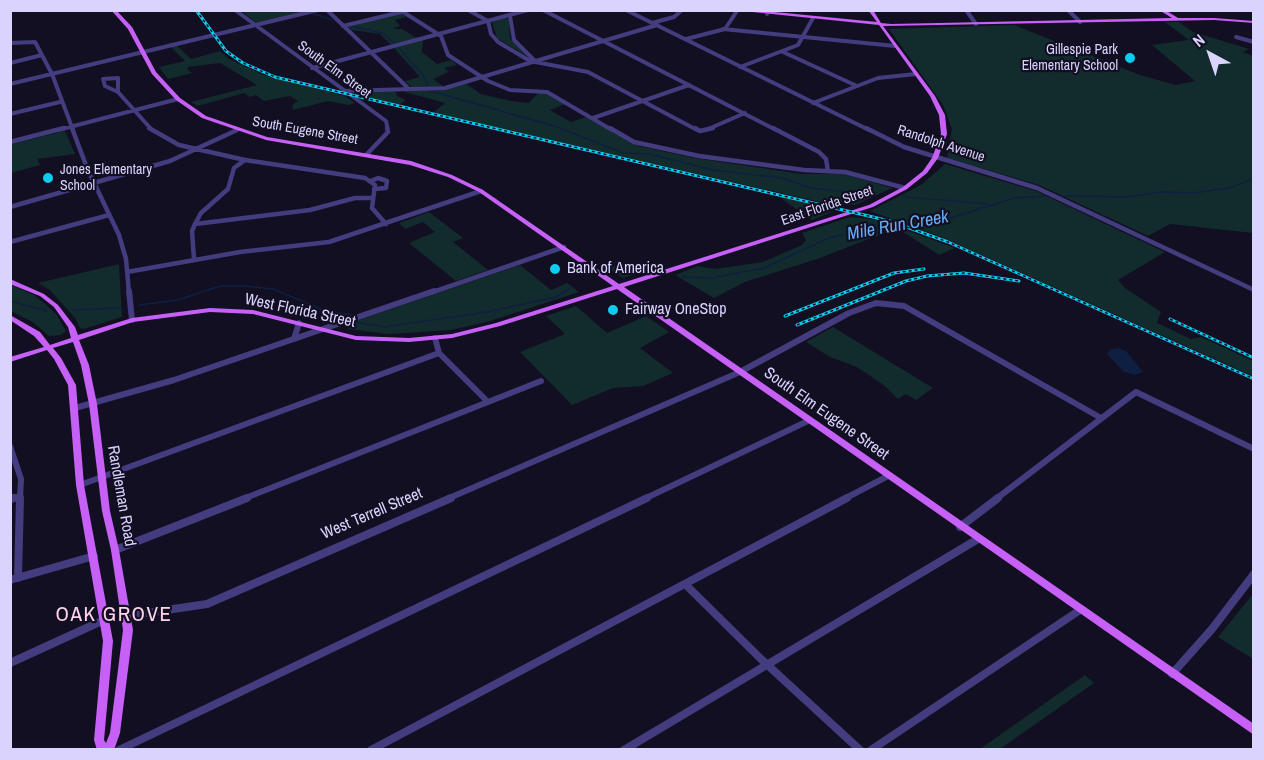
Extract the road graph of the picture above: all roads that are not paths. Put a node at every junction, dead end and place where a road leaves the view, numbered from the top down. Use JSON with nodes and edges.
{"nodes":[{"id":1,"x":113,"y":10,"type":"edge"},
{"id":2,"x":235,"y":10,"type":"edge"},
{"id":3,"x":318,"y":10,"type":"edge"},
{"id":4,"x":327,"y":10,"type":"edge"},
{"id":5,"x":468,"y":10,"type":"edge"},
{"id":6,"x":528,"y":10,"type":"edge"},
{"id":7,"x":543,"y":10,"type":"edge"},
{"id":8,"x":626,"y":10,"type":"edge"},
{"id":9,"x":682,"y":10,"type":"edge"},
{"id":10,"x":870,"y":10,"type":"edge"},
{"id":11,"x":966,"y":10,"type":"edge"},
{"id":12,"x":1068,"y":10,"type":"edge"},
{"id":13,"x":1161,"y":10,"type":"edge"},
{"id":14,"x":401,"y":11,"type":"edge"},
{"id":15,"x":736,"y":11,"type":"edge"},
{"id":16,"x":768,"y":12,"type":"edge"},
{"id":17,"x":510,"y":16,"type":"junction"},
{"id":18,"x":813,"y":18,"type":"junction"},
{"id":19,"x":1177,"y":20,"type":"junction"},
{"id":20,"x":488,"y":21,"type":"junction"},
{"id":21,"x":1080,"y":22,"type":"junction"},
{"id":22,"x":1254,"y":22,"type":"edge"},
{"id":23,"x":654,"y":24,"type":"junction"},
{"id":24,"x":976,"y":24,"type":"junction"},
{"id":25,"x":880,"y":25,"type":"junction"},
{"id":26,"x":254,"y":26,"type":"junction"},
{"id":27,"x":344,"y":26,"type":"junction"},
{"id":28,"x":723,"y":29,"type":"junction"},
{"id":29,"x":440,"y":34,"type":"junction"},
{"id":30,"x":1236,"y":37,"type":"dead end"},
{"id":31,"x":804,"y":38,"type":"junction"},
{"id":32,"x":685,"y":40,"type":"junction"},
{"id":33,"x":603,"y":41,"type":"junction"},
{"id":34,"x":1254,"y":42,"type":"edge"},
{"id":35,"x":10,"y":43,"type":"edge"},
{"id":36,"x":895,"y":46,"type":"junction"},
{"id":37,"x":141,"y":52,"type":"junction"},
{"id":38,"x":372,"y":52,"type":"junction"},
{"id":39,"x":783,"y":52,"type":"junction"},
{"id":40,"x":42,"y":55,"type":"junction"},
{"id":41,"x":535,"y":61,"type":"junction"},
{"id":42,"x":10,"y":63,"type":"edge"},
{"id":43,"x":740,"y":67,"type":"junction"},
{"id":44,"x":312,"y":68,"type":"junction"},
{"id":45,"x":52,"y":74,"type":"junction"},
{"id":46,"x":916,"y":74,"type":"junction"},
{"id":47,"x":482,"y":77,"type":"junction"},
{"id":48,"x":10,"y":84,"type":"edge"},
{"id":49,"x":689,"y":85,"type":"junction"},
{"id":50,"x":857,"y":86,"type":"junction"},
{"id":51,"x":408,"y":88,"type":"junction"},
{"id":52,"x":343,"y":90,"type":"junction"},
{"id":53,"x":118,"y":92,"type":"junction"},
{"id":54,"x":178,"y":99,"type":"junction"},
{"id":55,"x":643,"y":101,"type":"junction"},
{"id":56,"x":60,"y":102,"type":"junction"},
{"id":57,"x":813,"y":103,"type":"junction"},
{"id":58,"x":133,"y":111,"type":"junction"},
{"id":59,"x":745,"y":112,"type":"junction"},
{"id":60,"x":10,"y":114,"type":"edge"},
{"id":61,"x":593,"y":118,"type":"junction"},
{"id":62,"x":70,"y":127,"type":"junction"},
{"id":63,"x":237,"y":130,"type":"junction"},
{"id":64,"x":10,"y":142,"type":"edge"},
{"id":65,"x":196,"y":150,"type":"junction"},
{"id":66,"x":367,"y":154,"type":"junction"},
{"id":67,"x":936,"y":158,"type":"junction"},
{"id":68,"x":244,"y":160,"type":"junction"},
{"id":69,"x":828,"y":171,"type":"junction"},
{"id":70,"x":371,"y":181,"type":"junction"},
{"id":71,"x":93,"y":183,"type":"junction"},
{"id":72,"x":905,"y":188,"type":"junction"},
{"id":73,"x":374,"y":189,"type":"junction"},
{"id":74,"x":481,"y":191,"type":"junction"},
{"id":75,"x":372,"y":198,"type":"junction"},
{"id":76,"x":10,"y":207,"type":"edge"},
{"id":77,"x":109,"y":215,"type":"junction"},
{"id":78,"x":195,"y":224,"type":"junction"},
{"id":79,"x":386,"y":224,"type":"junction"},
{"id":80,"x":10,"y":242,"type":"edge"},
{"id":81,"x":564,"y":247,"type":"junction"},
{"id":82,"x":194,"y":259,"type":"junction"},
{"id":83,"x":127,"y":272,"type":"junction"},
{"id":84,"x":10,"y":281,"type":"edge"},
{"id":85,"x":619,"y":286,"type":"junction"},
{"id":86,"x":1254,"y":290,"type":"edge"},
{"id":87,"x":10,"y":316,"type":"edge"},
{"id":88,"x":132,"y":320,"type":"junction"},
{"id":89,"x":348,"y":321,"type":"junction"},
{"id":90,"x":299,"y":323,"type":"junction"},
{"id":91,"x":321,"y":331,"type":"junction"},
{"id":92,"x":344,"y":335,"type":"junction"},
{"id":93,"x":75,"y":338,"type":"junction"},
{"id":94,"x":435,"y":338,"type":"junction"},
{"id":95,"x":293,"y":340,"type":"junction"},
{"id":96,"x":48,"y":348,"type":"junction"},
{"id":97,"x":439,"y":353,"type":"junction"},
{"id":98,"x":10,"y":360,"type":"edge"},
{"id":99,"x":740,"y":372,"type":"junction"},
{"id":100,"x":541,"y":381,"type":"dead end"},
{"id":101,"x":488,"y":402,"type":"junction"},
{"id":102,"x":93,"y":404,"type":"junction"},
{"id":103,"x":75,"y":408,"type":"junction"},
{"id":104,"x":1101,"y":418,"type":"junction"},
{"id":105,"x":810,"y":420,"type":"junction"},
{"id":106,"x":10,"y":446,"type":"edge"},
{"id":107,"x":1254,"y":449,"type":"edge"},
{"id":108,"x":888,"y":476,"type":"junction"},
{"id":109,"x":101,"y":479,"type":"junction"},
{"id":110,"x":80,"y":485,"type":"junction"},
{"id":111,"x":20,"y":496,"type":"junction"},
{"id":112,"x":10,"y":499,"type":"edge"},
{"id":113,"x":960,"y":526,"type":"junction"},
{"id":114,"x":978,"y":539,"type":"junction"},
{"id":115,"x":115,"y":550,"type":"junction"},
{"id":116,"x":94,"y":556,"type":"junction"},
{"id":117,"x":1254,"y":574,"type":"edge"},
{"id":118,"x":14,"y":579,"type":"edge"},
{"id":119,"x":685,"y":584,"type":"junction"},
{"id":120,"x":1080,"y":610,"type":"junction"},
{"id":121,"x":127,"y":616,"type":"junction"},
{"id":122,"x":106,"y":619,"type":"junction"},
{"id":123,"x":10,"y":663,"type":"edge"},
{"id":124,"x":768,"y":664,"type":"junction"},
{"id":125,"x":1172,"y":674,"type":"junction"},
{"id":126,"x":1254,"y":730,"type":"edge"},
{"id":127,"x":103,"y":750,"type":"edge"},
{"id":128,"x":108,"y":750,"type":"edge"},
{"id":129,"x":119,"y":750,"type":"edge"},
{"id":130,"x":371,"y":750,"type":"edge"},
{"id":131,"x":624,"y":750,"type":"edge"},
{"id":132,"x":860,"y":750,"type":"edge"},
{"id":133,"x":871,"y":750,"type":"edge"}],
"edges":[{"from":1,"to":37,"type":"main road","name":"South Eugene Street"},
{"from":2,"to":26,"type":"street","name":"South Elm Street"},
{"from":3,"to":26,"type":"street"},
{"from":4,"to":27,"type":"street"},
{"from":5,"to":20,"type":"street"},
{"from":6,"to":17,"type":"street"},
{"from":7,"to":33,"type":"street"},
{"from":8,"to":23,"type":"street","name":"Randolph Avenue"},
{"from":9,"to":23,"type":"street"},
{"from":10,"to":25,"type":"main road","name":"East Florida Street"},
{"from":11,"to":24,"type":"street"},
{"from":12,"to":21,"type":"street"},
{"from":13,"to":19,"type":"main road"},
{"from":14,"to":27,"type":"street"},
{"from":14,"to":29,"type":"street"},
{"from":15,"to":16,"type":"main road"},
{"from":15,"to":28,"type":"street"},
{"from":16,"to":18,"type":"main road"},
{"from":17,"to":20,"type":"street"},
{"from":17,"to":41,"type":"street"},
{"from":18,"to":25,"type":"main road"},
{"from":18,"to":31,"type":"street"},
{"from":19,"to":21,"type":"main road"},
{"from":19,"to":22,"type":"main road"},
{"from":20,"to":29,"type":"street"},
{"from":20,"to":41,"type":"street"},
{"from":21,"to":24,"type":"main road"},
{"from":23,"to":32,"type":"street","name":"Randolph Avenue"},
{"from":23,"to":33,"type":"street"},
{"from":24,"to":25,"type":"main road"},
{"from":25,"to":36,"type":"main road","name":"East Florida Street"},
{"from":26,"to":37,"type":"street"},
{"from":26,"to":44,"type":"street","name":"South Elm Street"},
{"from":27,"to":38,"type":"street"},
{"from":28,"to":31,"type":"street"},
{"from":28,"to":32,"type":"street"},
{"from":29,"to":38,"type":"street"},
{"from":29,"to":47,"type":"street"},
{"from":30,"to":34,"type":"street"},
{"from":31,"to":36,"type":"street"},
{"from":31,"to":39,"type":"street"},
{"from":32,"to":43,"type":"street","name":"Randolph Avenue"},
{"from":33,"to":41,"type":"street"},
{"from":33,"to":49,"type":"street"},
{"from":35,"to":40,"type":"street"},
{"from":36,"to":46,"type":"main road","name":"East Florida Street"},
{"from":37,"to":45,"type":"street"},
{"from":37,"to":54,"type":"main road","name":"South Eugene Street"},
{"from":38,"to":44,"type":"street"},
{"from":38,"to":51,"type":"street"},
{"from":39,"to":43,"type":"street"},
{"from":39,"to":50,"type":"street"},
{"from":40,"to":42,"type":"street"},
{"from":40,"to":45,"type":"street"},
{"from":41,"to":47,"type":"street"},
{"from":41,"to":55,"type":"street"},
{"from":43,"to":57,"type":"street","name":"Randolph Avenue"},
{"from":44,"to":52,"type":"street","name":"South Elm Street"},
{"from":45,"to":48,"type":"street"},
{"from":45,"to":56,"type":"street"},
{"from":46,"to":50,"type":"street"},
{"from":46,"to":67,"type":"main road","name":"East Florida Street"},
{"from":47,"to":51,"type":"street"},
{"from":47,"to":61,"type":"street"},
{"from":49,"to":55,"type":"street"},
{"from":49,"to":59,"type":"street"},
{"from":50,"to":57,"type":"street"},
{"from":51,"to":52,"type":"street"},
{"from":52,"to":66,"type":"street","name":"South Elm Street"},
{"from":53,"to":53,"type":"street"},
{"from":53,"to":58,"type":"street"},
{"from":54,"to":58,"type":"street"},
{"from":54,"to":63,"type":"main road","name":"South Eugene Street"},
{"from":55,"to":59,"type":"street"},
{"from":55,"to":61,"type":"street"},
{"from":56,"to":60,"type":"street"},
{"from":56,"to":62,"type":"street"},
{"from":57,"to":67,"type":"street","name":"Randolph Avenue"},
{"from":58,"to":62,"type":"street"},
{"from":58,"to":65,"type":"street"},
{"from":59,"to":69,"type":"street"},
{"from":61,"to":69,"type":"street"},
{"from":62,"to":64,"type":"street"},
{"from":62,"to":71,"type":"street"},
{"from":63,"to":65,"type":"street"},
{"from":63,"to":66,"type":"main road","name":"South Eugene Street"},
{"from":65,"to":68,"type":"street"},
{"from":65,"to":71,"type":"street"},
{"from":66,"to":74,"type":"main road","name":"South Elm Eugene Street"},
{"from":67,"to":72,"type":"main road","name":"East Florida Street"},
{"from":67,"to":86,"type":"street","name":"Randolph Avenue"},
{"from":68,"to":70,"type":"street"},
{"from":68,"to":78,"type":"street"},
{"from":69,"to":72,"type":"street"},
{"from":70,"to":73,"type":"street"},
{"from":70,"to":73,"type":"street"},
{"from":71,"to":76,"type":"street"},
{"from":71,"to":77,"type":"street"},
{"from":72,"to":85,"type":"main road","name":"East Florida Street"},
{"from":73,"to":75,"type":"street"},
{"from":74,"to":79,"type":"street"},
{"from":74,"to":81,"type":"main road","name":"South Elm Eugene Street"},
{"from":75,"to":78,"type":"street"},
{"from":75,"to":79,"type":"street"},
{"from":77,"to":80,"type":"street"},
{"from":77,"to":83,"type":"street"},
{"from":78,"to":82,"type":"street"},
{"from":79,"to":82,"type":"street"},
{"from":81,"to":85,"type":"main road","name":"South Elm Eugene Street"},
{"from":81,"to":89,"type":"street"},
{"from":82,"to":83,"type":"street"},
{"from":83,"to":88,"type":"street"},
{"from":84,"to":93,"type":"main road","name":"Randleman Road"},
{"from":85,"to":94,"type":"main road","name":"West Florida Street"},
{"from":85,"to":99,"type":"main road","name":"South Elm Eugene Street"},
{"from":87,"to":96,"type":"main road"},
{"from":88,"to":90,"type":"main road","name":"West Florida Street"},
{"from":88,"to":93,"type":"main road","name":"West Florida Street"},
{"from":89,"to":91,"type":"street"},
{"from":89,"to":92,"type":"street"},
{"from":90,"to":91,"type":"main road","name":"West Florida Street"},
{"from":90,"to":95,"type":"street"},
{"from":91,"to":92,"type":"main road","name":"West Florida Street"},
{"from":91,"to":95,"type":"street"},
{"from":92,"to":94,"type":"main road","name":"West Florida Street"},
{"from":93,"to":96,"type":"main road","name":"West Florida Street"},
{"from":93,"to":102,"type":"main road","name":"Randleman Road"},
{"from":94,"to":97,"type":"street"},
{"from":95,"to":102,"type":"street"},
{"from":96,"to":98,"type":"main road","name":"West Florida Street"},
{"from":96,"to":103,"type":"main road"},
{"from":97,"to":101,"type":"street"},
{"from":97,"to":109,"type":"street"},
{"from":99,"to":104,"type":"street","name":"West Terrell Street"},
{"from":99,"to":105,"type":"main road","name":"South Elm Eugene Street"},
{"from":99,"to":121,"type":"street","name":"West Terrell Street"},
{"from":100,"to":101,"type":"street"},
{"from":101,"to":115,"type":"street"},
{"from":102,"to":103,"type":"street"},
{"from":102,"to":109,"type":"main road","name":"Randleman Road"},
{"from":103,"to":110,"type":"main road"},
{"from":104,"to":107,"type":"street"},
{"from":104,"to":113,"type":"street"},
{"from":105,"to":108,"type":"main road","name":"South Elm Eugene Street"},
{"from":105,"to":129,"type":"street"},
{"from":106,"to":111,"type":"street"},
{"from":108,"to":113,"type":"main road","name":"South Elm Eugene Street"},
{"from":108,"to":119,"type":"street"},
{"from":109,"to":110,"type":"street"},
{"from":109,"to":115,"type":"main road","name":"Randleman Road"},
{"from":110,"to":116,"type":"main road"},
{"from":111,"to":112,"type":"street"},
{"from":111,"to":118,"type":"street"},
{"from":113,"to":114,"type":"main road","name":"South Elm Eugene Street"},
{"from":114,"to":120,"type":"main road","name":"South Elm Eugene Street"},
{"from":114,"to":124,"type":"street"},
{"from":115,"to":121,"type":"main road","name":"Randleman Road"},
{"from":116,"to":118,"type":"street"},
{"from":116,"to":122,"type":"main road"},
{"from":117,"to":125,"type":"street"},
{"from":119,"to":124,"type":"street"},
{"from":119,"to":130,"type":"street"},
{"from":120,"to":125,"type":"main road","name":"South Elm Eugene Street"},
{"from":120,"to":133,"type":"street"},
{"from":121,"to":122,"type":"street","name":"West Terrell Street"},
{"from":121,"to":128,"type":"main road","name":"Randleman Road"},
{"from":122,"to":123,"type":"street","name":"West Terrell Street"},
{"from":122,"to":127,"type":"main road"},
{"from":124,"to":131,"type":"street"},
{"from":124,"to":132,"type":"street"},
{"from":125,"to":126,"type":"main road","name":"South Elm Eugene Street"}]}
